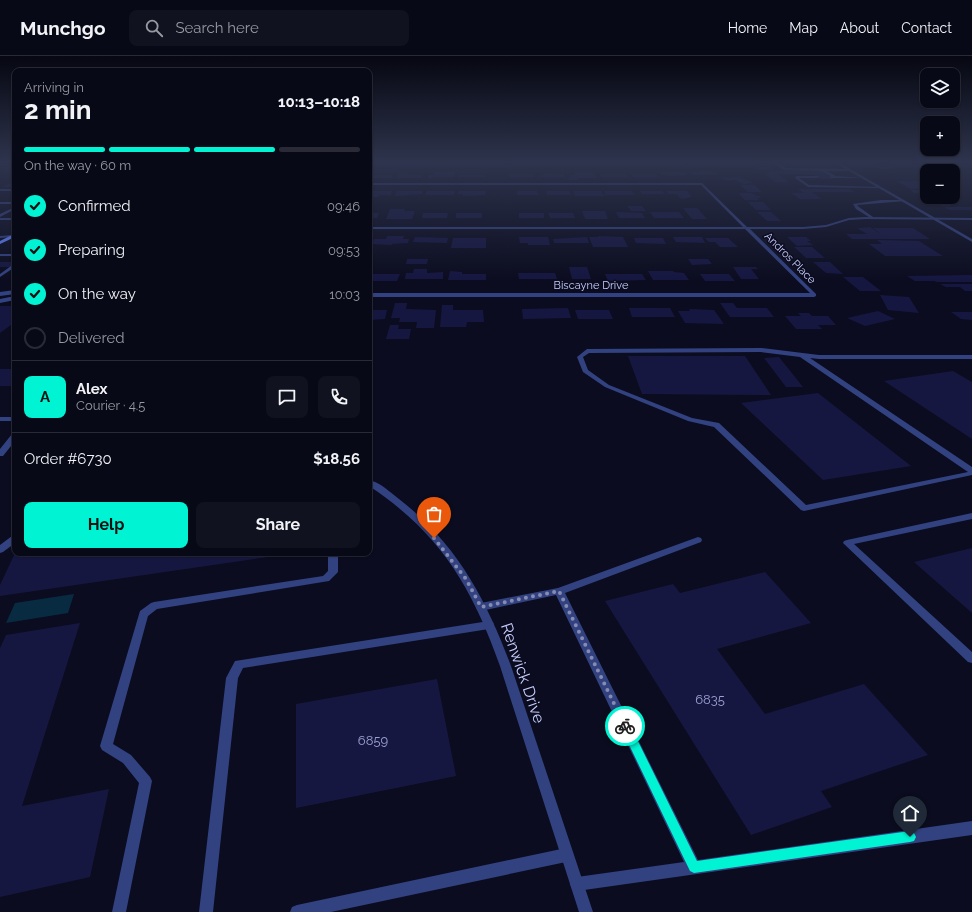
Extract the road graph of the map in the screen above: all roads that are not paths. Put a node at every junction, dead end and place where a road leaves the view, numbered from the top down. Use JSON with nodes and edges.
{"nodes":[{"id":1,"x":719,"y":201,"type":"edge"},
{"id":2,"x":903,"y":201,"type":"joint"},
{"id":3,"x":0,"y":203,"type":"edge"},
{"id":4,"x":12,"y":203,"type":"edge"},
{"id":5,"x":12,"y":210,"type":"edge"},
{"id":6,"x":0,"y":217,"type":"edge"},
{"id":7,"x":872,"y":218,"type":"junction"},
{"id":8,"x":934,"y":218,"type":"junction"},
{"id":9,"x":12,"y":219,"type":"edge"},
{"id":10,"x":972,"y":219,"type":"edge"},
{"id":11,"x":372,"y":228,"type":"edge"},
{"id":12,"x":747,"y":228,"type":"junction"},
{"id":13,"x":12,"y":236,"type":"edge"},
{"id":14,"x":0,"y":237,"type":"edge"},
{"id":15,"x":12,"y":237,"type":"edge"},
{"id":16,"x":972,"y":241,"type":"edge"},
{"id":17,"x":0,"y":243,"type":"edge"},
{"id":18,"x":0,"y":255,"type":"edge"},
{"id":19,"x":6,"y":255,"type":"junction"},
{"id":20,"x":12,"y":256,"type":"edge"},
{"id":21,"x":0,"y":259,"type":"edge"},
{"id":22,"x":12,"y":259,"type":"edge"},
{"id":23,"x":8,"y":262,"type":"dead end"},
{"id":24,"x":12,"y":268,"type":"edge"},
{"id":25,"x":1,"y":275,"type":"edge"},
{"id":26,"x":12,"y":292,"type":"edge"},
{"id":27,"x":0,"y":294,"type":"edge"},
{"id":28,"x":372,"y":295,"type":"edge"},
{"id":29,"x":814,"y":295,"type":"joint"},
{"id":30,"x":12,"y":299,"type":"edge"},
{"id":31,"x":0,"y":301,"type":"edge"},
{"id":32,"x":802,"y":355,"type":"junction"},
{"id":33,"x":972,"y":357,"type":"edge"},
{"id":34,"x":0,"y":419,"type":"edge"},
{"id":35,"x":12,"y":419,"type":"edge"},
{"id":36,"x":12,"y":440,"type":"edge"},
{"id":37,"x":0,"y":454,"type":"edge"},
{"id":38,"x":972,"y":472,"type":"edge"},
{"id":39,"x":372,"y":484,"type":"edge"},
{"id":40,"x":972,"y":516,"type":"edge"},
{"id":41,"x":12,"y":540,"type":"edge"},
{"id":42,"x":698,"y":540,"type":"dead end"},
{"id":43,"x":0,"y":550,"type":"edge"},
{"id":44,"x":334,"y":556,"type":"edge"},
{"id":45,"x":559,"y":591,"type":"junction"},
{"id":46,"x":481,"y":607,"type":"junction"},
{"id":47,"x":489,"y":625,"type":"junction"},
{"id":48,"x":972,"y":659,"type":"edge"},
{"id":49,"x":972,"y":828,"type":"edge"},
{"id":50,"x":566,"y":855,"type":"junction"},
{"id":51,"x":694,"y":867,"type":"junction"},
{"id":52,"x":577,"y":884,"type":"junction"},
{"id":53,"x":119,"y":912,"type":"edge"},
{"id":54,"x":206,"y":912,"type":"edge"},
{"id":55,"x":297,"y":912,"type":"edge"},
{"id":56,"x":586,"y":912,"type":"edge"}],
"edges":[{"from":1,"to":12,"type":"street","name":"Andros Place"},
{"from":2,"to":7,"type":"street"},
{"from":2,"to":8,"type":"street"},
{"from":3,"to":4,"type":"street"},
{"from":5,"to":6,"type":"street"},
{"from":6,"to":9,"type":"street"},
{"from":7,"to":8,"type":"street"},
{"from":7,"to":12,"type":"street"},
{"from":8,"to":10,"type":"street"},
{"from":8,"to":16,"type":"street"},
{"from":11,"to":12,"type":"street"},
{"from":12,"to":29,"type":"street","name":"Andros Place"},
{"from":13,"to":14,"type":"street"},
{"from":15,"to":17,"type":"main road"},
{"from":18,"to":19,"type":"street"},
{"from":19,"to":20,"type":"street"},
{"from":19,"to":21,"type":"street"},
{"from":22,"to":23,"type":"street"},
{"from":24,"to":25,"type":"street"},
{"from":26,"to":27,"type":"street"},
{"from":28,"to":29,"type":"street","name":"Biscayne Drive"},
{"from":30,"to":31,"type":"street"},
{"from":32,"to":33,"type":"street"},
{"from":32,"to":38,"type":"street"},
{"from":32,"to":38,"type":"street"},
{"from":34,"to":35,"type":"street"},
{"from":36,"to":37,"type":"street"},
{"from":39,"to":46,"type":"street","name":"Renwick Drive"},
{"from":40,"to":48,"type":"street"},
{"from":41,"to":43,"type":"street"},
{"from":42,"to":45,"type":"street"},
{"from":44,"to":53,"type":"street"},
{"from":45,"to":46,"type":"street"},
{"from":45,"to":51,"type":"street"},
{"from":46,"to":47,"type":"street","name":"Renwick Drive"},
{"from":47,"to":50,"type":"street","name":"Renwick Drive"},
{"from":47,"to":54,"type":"street"},
{"from":49,"to":51,"type":"street"},
{"from":50,"to":52,"type":"street","name":"Renwick Drive"},
{"from":50,"to":55,"type":"street"},
{"from":51,"to":52,"type":"street"},
{"from":52,"to":56,"type":"street","name":"Renwick Drive"}]}
